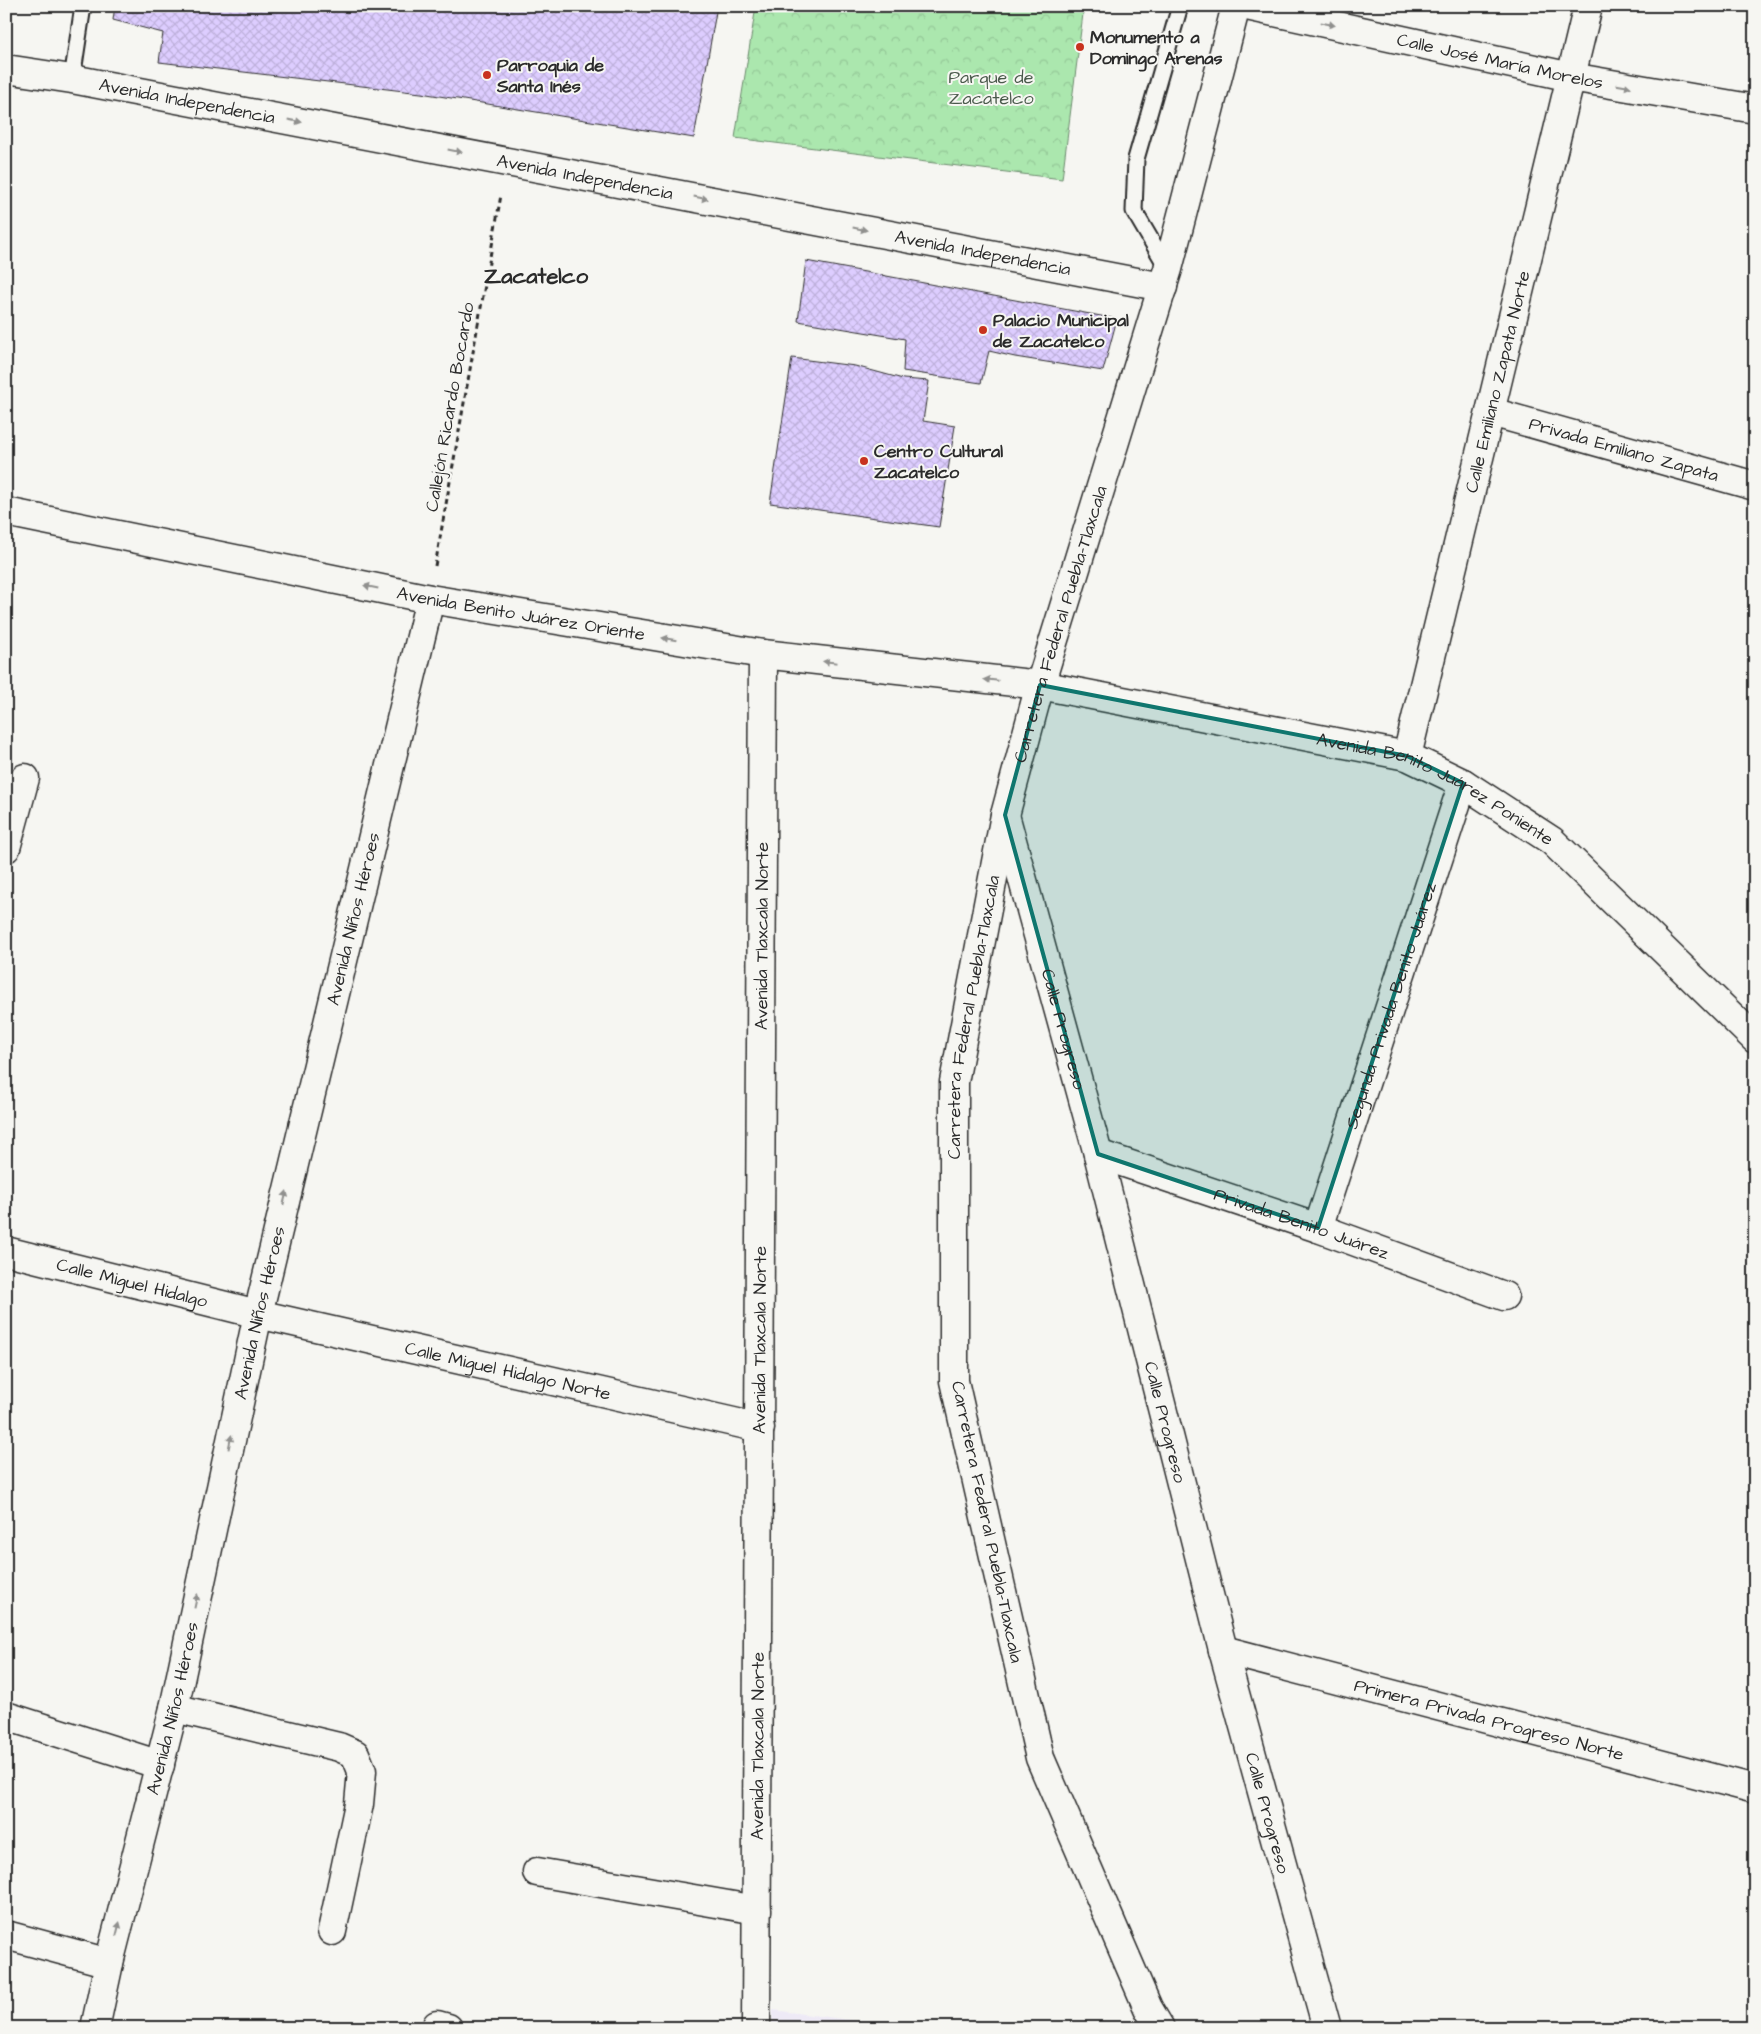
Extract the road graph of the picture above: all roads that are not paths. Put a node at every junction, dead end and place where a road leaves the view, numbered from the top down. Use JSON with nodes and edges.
{"nodes":[{"id":1,"x":84,"y":6,"type":"edge"},
{"id":2,"x":1180,"y":6,"type":"edge"},
{"id":3,"x":1236,"y":6,"type":"edge"},
{"id":4,"x":1247,"y":6,"type":"edge"},
{"id":5,"x":1588,"y":6,"type":"edge"},
{"id":6,"x":6,"y":69,"type":"edge"},
{"id":7,"x":1571,"y":77,"type":"junction"},
{"id":8,"x":72,"y":79,"type":"junction"},
{"id":9,"x":1755,"y":109,"type":"edge"},
{"id":10,"x":1166,"y":278,"type":"junction"},
{"id":11,"x":1491,"y":412,"type":"junction"},
{"id":12,"x":1755,"y":486,"type":"edge"},
{"id":13,"x":6,"y":512,"type":"edge"},
{"id":14,"x":430,"y":599,"type":"junction"},
{"id":15,"x":763,"y":654,"type":"junction"},
{"id":16,"x":1040,"y":685,"type":"junction"},
{"id":17,"x":1407,"y":756,"type":"junction"},
{"id":18,"x":25,"y":778,"type":"dead end"},
{"id":19,"x":1463,"y":783,"type":"junction"},
{"id":20,"x":1005,"y":815,"type":"junction"},
{"id":21,"x":6,"y":848,"type":"edge"},
{"id":22,"x":1755,"y":1039,"type":"edge"},
{"id":23,"x":1098,"y":1154,"type":"junction"},
{"id":24,"x":1318,"y":1228,"type":"junction"},
{"id":25,"x":6,"y":1251,"type":"edge"},
{"id":26,"x":1504,"y":1296,"type":"dead end"},
{"id":27,"x":258,"y":1314,"type":"junction"},
{"id":28,"x":760,"y":1428,"type":"junction"},
{"id":29,"x":1223,"y":1650,"type":"junction"},
{"id":30,"x":174,"y":1708,"type":"junction"},
{"id":31,"x":6,"y":1716,"type":"edge"},
{"id":32,"x":160,"y":1764,"type":"junction"},
{"id":33,"x":1755,"y":1790,"type":"edge"},
{"id":34,"x":537,"y":1872,"type":"dead end"},
{"id":35,"x":757,"y":1910,"type":"junction"},
{"id":36,"x":332,"y":1931,"type":"dead end"},
{"id":37,"x":6,"y":1935,"type":"edge"},
{"id":38,"x":109,"y":1963,"type":"junction"},
{"id":39,"x":95,"y":2028,"type":"edge"},
{"id":40,"x":756,"y":2028,"type":"edge"},
{"id":41,"x":1160,"y":2028,"type":"edge"},
{"id":42,"x":1327,"y":2028,"type":"edge"}],
"edges":[{"from":1,"to":8,"type":"lane"},
{"from":2,"to":10,"type":"lane"},
{"from":3,"to":10,"type":"street","name":"Carretera Federal Puebla-Tlaxcala"},
{"from":4,"to":7,"type":"street","name":"Calle José María Morelos","one_way":true},
{"from":5,"to":7,"type":"street","name":"Calle Emiliano Zapata Norte"},
{"from":6,"to":8,"type":"street","name":"Avenida Independencia"},
{"from":7,"to":9,"type":"street","name":"Calle José María Morelos","one_way":true},
{"from":7,"to":11,"type":"street","name":"Calle Emiliano Zapata Norte"},
{"from":8,"to":10,"type":"street","name":"Avenida Independencia","one_way":true},
{"from":10,"to":16,"type":"street","name":"Carretera Federal Puebla-Tlaxcala"},
{"from":11,"to":12,"type":"street","name":"Privada Emiliano Zapata"},
{"from":11,"to":17,"type":"street","name":"Calle Emiliano Zapata Norte"},
{"from":14,"to":13,"type":"street","name":"Avenida Benito Juárez Oriente","one_way":true},
{"from":15,"to":14,"type":"street","name":"Avenida Benito Juárez Oriente","one_way":true},
{"from":27,"to":14,"type":"street","name":"Avenida Niños Héroes","one_way":true},
{"from":16,"to":15,"type":"street","name":"Avenida Benito Juárez Oriente","one_way":true},
{"from":15,"to":28,"type":"street","name":"Avenida Tlaxcala Norte"},
{"from":16,"to":17,"type":"street","name":"Avenida Benito Juárez Poniente"},
{"from":16,"to":20,"type":"street","name":"Carretera Federal Puebla-Tlaxcala"},
{"from":17,"to":19,"type":"street","name":"Avenida Benito Juárez Poniente"},
{"from":18,"to":21,"type":"street"},
{"from":19,"to":22,"type":"street","name":"Avenida Benito Juárez Poniente"},
{"from":19,"to":24,"type":"street","name":"Segunda Privada Benito Juárez"},
{"from":20,"to":23,"type":"street","name":"Calle Progreso"},
{"from":20,"to":41,"type":"street","name":"Carretera Federal Puebla-Tlaxcala"},
{"from":23,"to":24,"type":"street","name":"Privada Benito Juárez"},
{"from":23,"to":29,"type":"street","name":"Calle Progreso"},
{"from":24,"to":26,"type":"street","name":"Privada Benito Juárez"},
{"from":25,"to":27,"type":"street","name":"Calle Miguel Hidalgo"},
{"from":27,"to":28,"type":"street","name":"Calle Miguel Hidalgo Norte"},
{"from":30,"to":27,"type":"street","name":"Avenida Niños Héroes","one_way":true},
{"from":28,"to":35,"type":"street","name":"Avenida Tlaxcala Norte"},
{"from":29,"to":33,"type":"street","name":"Primera Privada Progreso Norte"},
{"from":29,"to":42,"type":"street","name":"Calle Progreso"},
{"from":30,"to":32,"type":"street","name":"Avenida Niños Héroes"},
{"from":30,"to":36,"type":"street"},
{"from":31,"to":32,"type":"street"},
{"from":38,"to":32,"type":"street","name":"Avenida Niños Héroes","one_way":true},
{"from":34,"to":35,"type":"street"},
{"from":35,"to":40,"type":"street","name":"Avenida Tlaxcala Norte"},
{"from":37,"to":38,"type":"street"},
{"from":38,"to":39,"type":"street","name":"Avenida Niños Héroes"}]}
